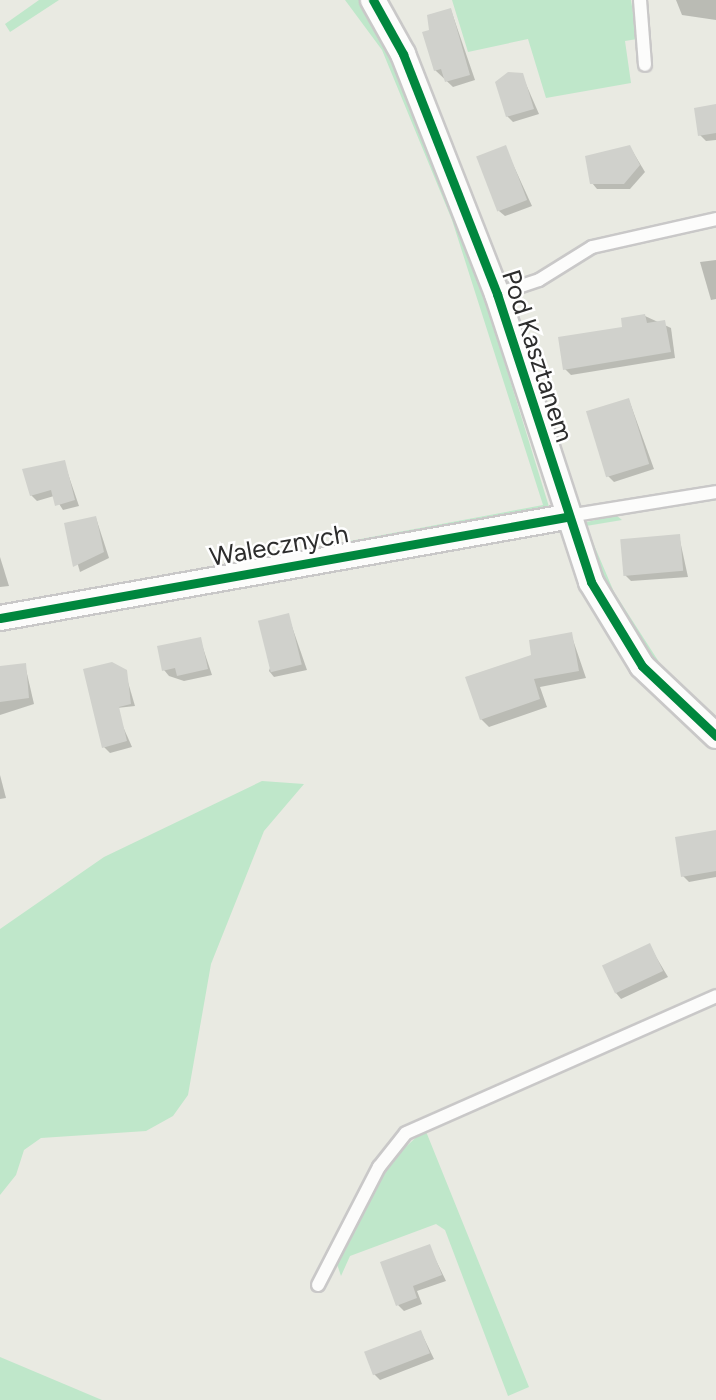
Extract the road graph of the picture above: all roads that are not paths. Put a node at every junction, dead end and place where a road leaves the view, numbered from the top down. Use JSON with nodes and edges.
{"nodes":[{"id":1,"x":373,"y":0,"type":"edge"},
{"id":2,"x":639,"y":0,"type":"edge"},
{"id":3,"x":645,"y":65,"type":"dead end"},
{"id":4,"x":716,"y":219,"type":"edge"},
{"id":5,"x":497,"y":294,"type":"junction"},
{"id":6,"x":716,"y":492,"type":"edge"},
{"id":7,"x":566,"y":517,"type":"junction"},
{"id":8,"x":0,"y":618,"type":"edge"},
{"id":9,"x":716,"y":736,"type":"edge"},
{"id":10,"x":716,"y":996,"type":"edge"},
{"id":11,"x":318,"y":1285,"type":"dead end"}],
"edges":[{"from":1,"to":5,"type":"street","name":"Pod Kasztanem"},
{"from":2,"to":3,"type":"lane"},
{"from":4,"to":5,"type":"lane"},
{"from":5,"to":7,"type":"street","name":"Pod Kasztanem"},
{"from":6,"to":7,"type":"lane"},
{"from":7,"to":8,"type":"street","name":"Walecznych"},
{"from":7,"to":9,"type":"street","name":"Pod Kasztanem"},
{"from":10,"to":11,"type":"lane"}]}
